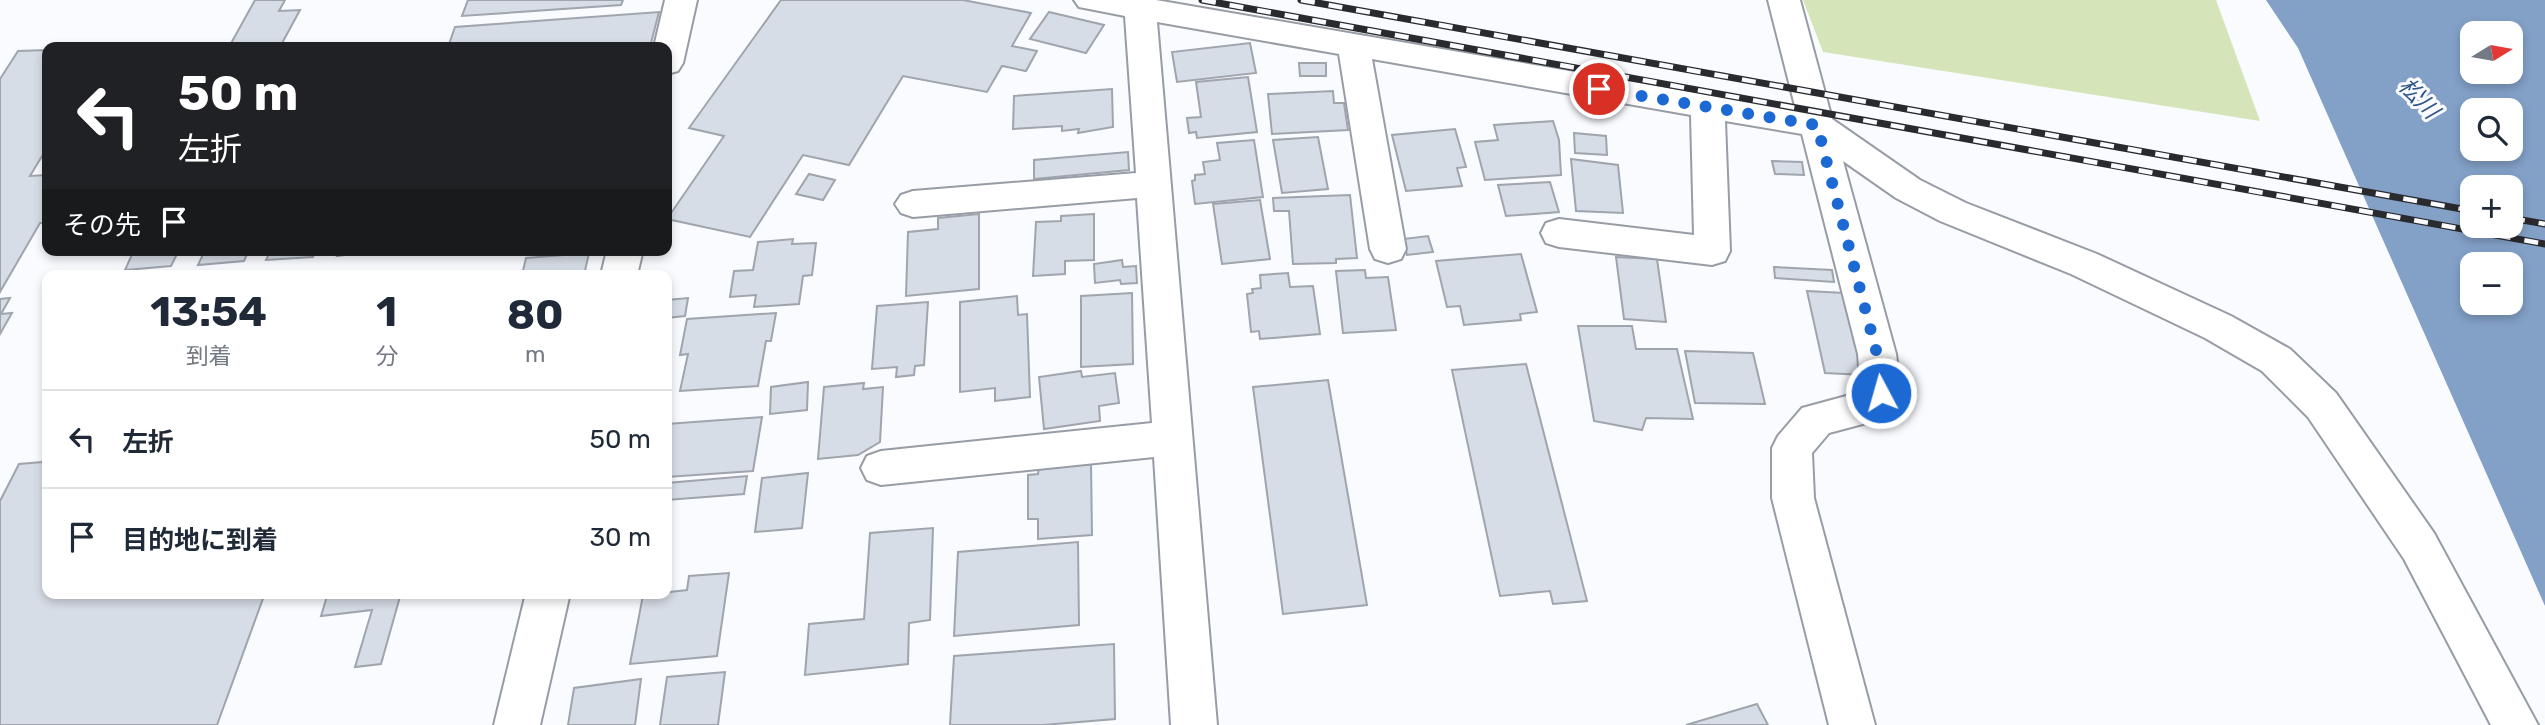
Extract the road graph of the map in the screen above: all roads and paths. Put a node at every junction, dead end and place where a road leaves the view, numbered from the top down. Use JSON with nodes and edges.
{"nodes":[{"id":1,"x":681,"y":0,"type":"edge"},
{"id":2,"x":1090,"y":0,"type":"edge"},
{"id":3,"x":1784,"y":0,"type":"edge"},
{"id":4,"x":1141,"y":5,"type":"edge"},
{"id":5,"x":672,"y":42,"type":"edge"},
{"id":6,"x":1354,"y":46,"type":"junction"},
{"id":7,"x":1708,"y":108,"type":"junction"},
{"id":8,"x":1817,"y":125,"type":"junction"},
{"id":9,"x":1154,"y":184,"type":"junction"},
{"id":10,"x":914,"y":205,"type":"dead end"},
{"id":11,"x":1559,"y":233,"type":"dead end"},
{"id":12,"x":1388,"y":249,"type":"dead end"},
{"id":13,"x":1173,"y":438,"type":"junction"},
{"id":14,"x":881,"y":468,"type":"dead end"},
{"id":15,"x":547,"y":599,"type":"edge"},
{"id":16,"x":517,"y":725,"type":"edge"},
{"id":17,"x":1194,"y":725,"type":"edge"},
{"id":18,"x":1853,"y":725,"type":"edge"},
{"id":19,"x":2515,"y":725,"type":"edge"}],
"edges":[{"from":1,"to":5,"type":"street"},
{"from":2,"to":4,"type":"street"},
{"from":3,"to":8,"type":"street"},
{"from":4,"to":6,"type":"street"},
{"from":4,"to":9,"type":"street"},
{"from":6,"to":7,"type":"street"},
{"from":6,"to":12,"type":"street"},
{"from":7,"to":8,"type":"street"},
{"from":7,"to":11,"type":"street"},
{"from":8,"to":18,"type":"street"},
{"from":8,"to":19,"type":"street"},
{"from":9,"to":10,"type":"street"},
{"from":9,"to":13,"type":"street"},
{"from":13,"to":14,"type":"street"},
{"from":13,"to":17,"type":"street"},
{"from":15,"to":16,"type":"street"}]}
